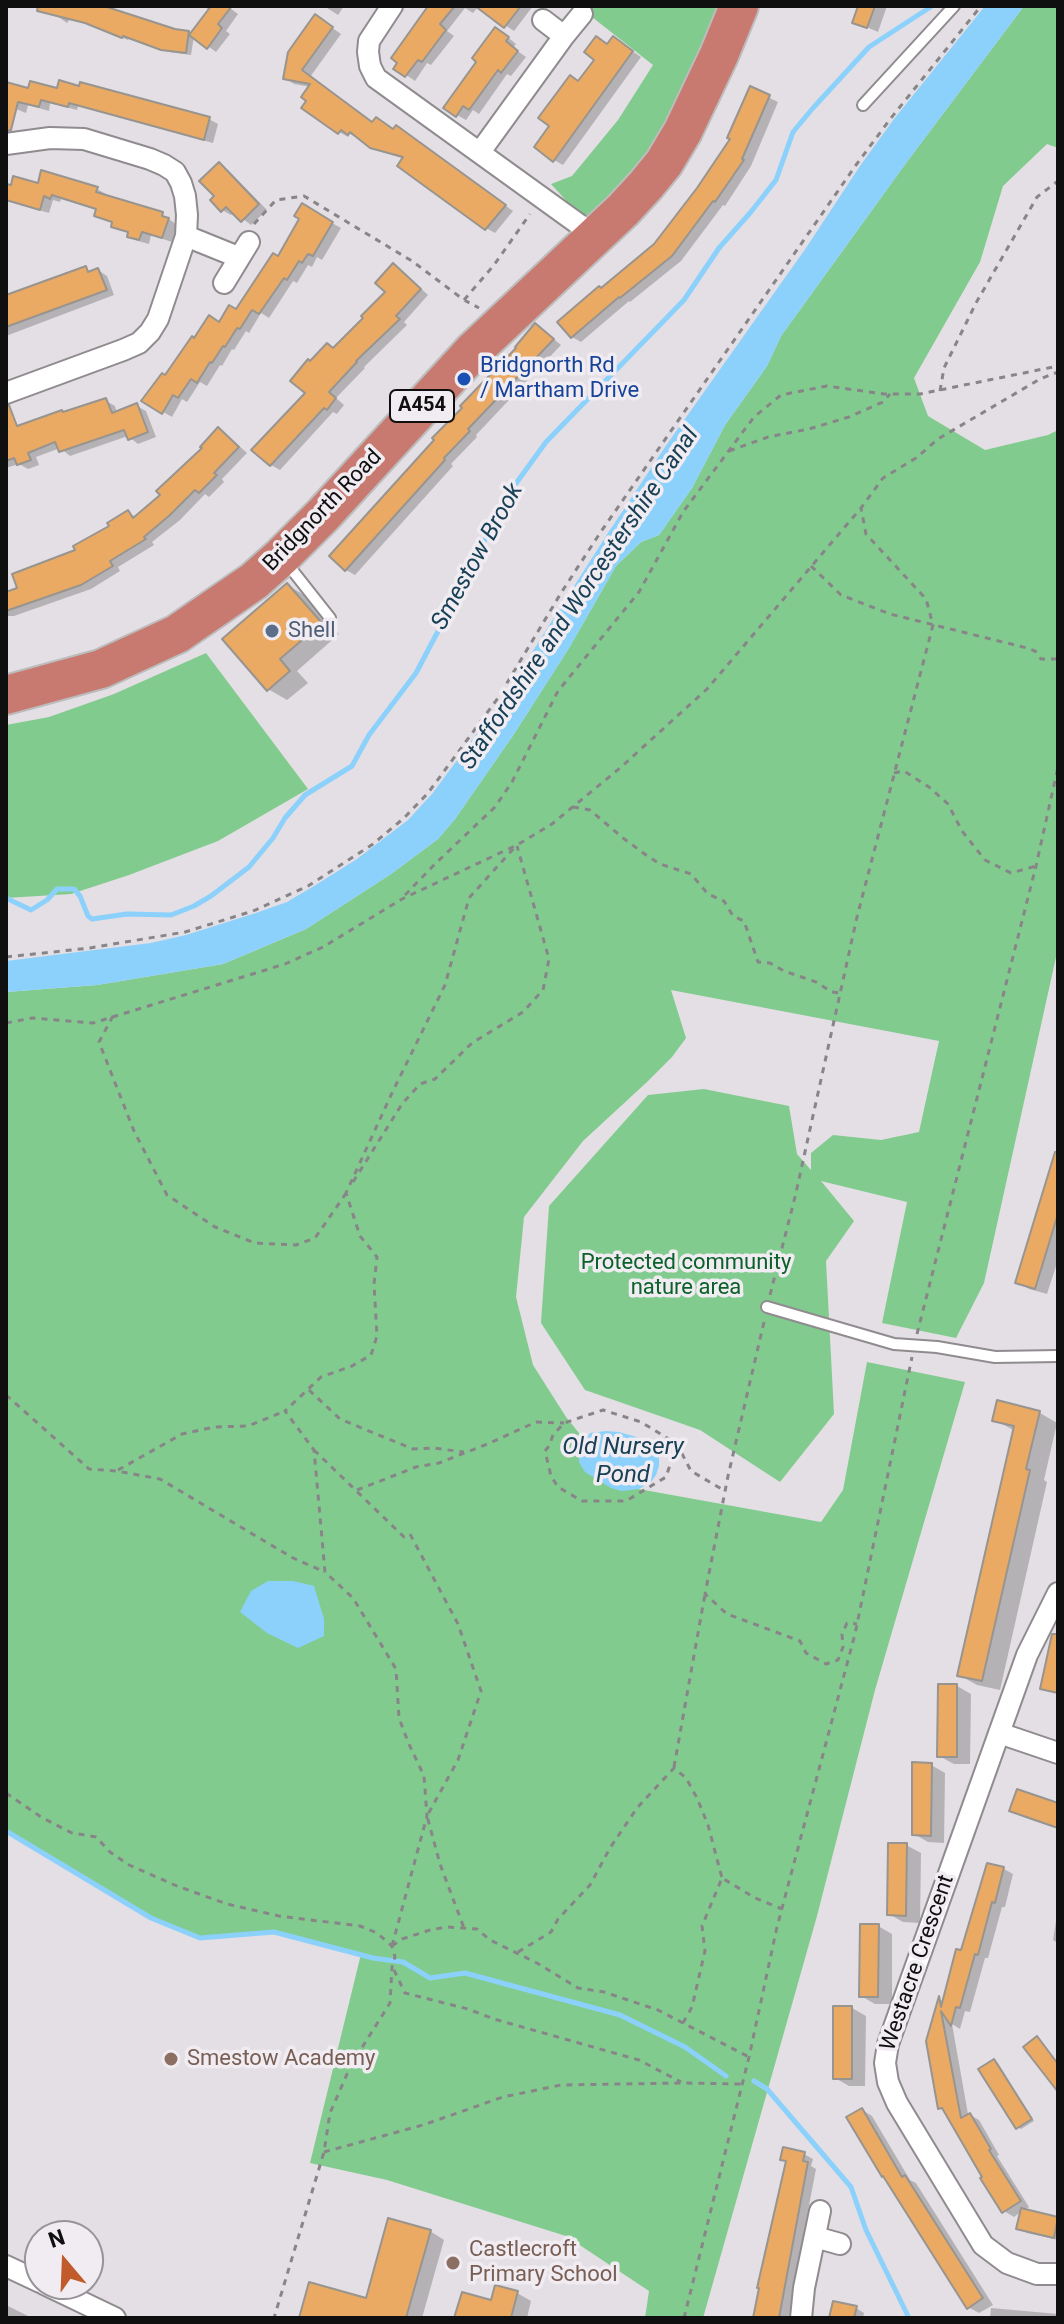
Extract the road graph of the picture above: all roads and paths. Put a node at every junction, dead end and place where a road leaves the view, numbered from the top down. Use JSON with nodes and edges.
{"nodes":[{"id":1,"x":392,"y":6,"type":"edge"},
{"id":2,"x":739,"y":6,"type":"edge"},
{"id":3,"x":954,"y":6,"type":"edge"},
{"id":4,"x":981,"y":6,"type":"edge"},
{"id":5,"x":582,"y":14,"type":"dead end"},
{"id":6,"x":543,"y":20,"type":"dead end"},
{"id":7,"x":564,"y":36,"type":"junction"},
{"id":8,"x":863,"y":105,"type":"dead end"},
{"id":9,"x":6,"y":144,"type":"edge"},
{"id":10,"x":480,"y":152,"type":"junction"},
{"id":11,"x":1058,"y":181,"type":"edge"},
{"id":12,"x":542,"y":197,"type":"junction"},
{"id":13,"x":186,"y":236,"type":"junction"},
{"id":14,"x":595,"y":236,"type":"junction"},
{"id":15,"x":244,"y":250,"type":"junction"},
{"id":16,"x":224,"y":283,"type":"dead end"},
{"id":17,"x":464,"y":300,"type":"junction"},
{"id":18,"x":502,"y":321,"type":"junction"},
{"id":19,"x":1058,"y":369,"type":"edge"},
{"id":20,"x":940,"y":391,"type":"junction"},
{"id":21,"x":6,"y":393,"type":"edge"},
{"id":22,"x":890,"y":394,"type":"junction"},
{"id":23,"x":729,"y":451,"type":"junction"},
{"id":24,"x":861,"y":508,"type":"junction"},
{"id":25,"x":281,"y":557,"type":"junction"},
{"id":26,"x":811,"y":566,"type":"junction"},
{"id":27,"x":330,"y":618,"type":"dead end"},
{"id":28,"x":933,"y":625,"type":"junction"},
{"id":29,"x":1058,"y":659,"type":"edge"},
{"id":30,"x":6,"y":695,"type":"edge"},
{"id":31,"x":1058,"y":767,"type":"edge"},
{"id":32,"x":894,"y":773,"type":"junction"},
{"id":33,"x":573,"y":807,"type":"junction"},
{"id":34,"x":517,"y":845,"type":"junction"},
{"id":35,"x":1036,"y":866,"type":"junction"},
{"id":36,"x":402,"y":899,"type":"junction"},
{"id":37,"x":6,"y":957,"type":"edge"},
{"id":38,"x":840,"y":993,"type":"junction"},
{"id":39,"x":113,"y":1016,"type":"junction"},
{"id":40,"x":6,"y":1023,"type":"edge"},
{"id":41,"x":346,"y":1193,"type":"junction"},
{"id":42,"x":767,"y":1307,"type":"junction"},
{"id":43,"x":914,"y":1345,"type":"junction"},
{"id":44,"x":1058,"y":1356,"type":"edge"},
{"id":45,"x":309,"y":1389,"type":"junction"},
{"id":46,"x":6,"y":1395,"type":"edge"},
{"id":47,"x":285,"y":1411,"type":"junction"},
{"id":48,"x":564,"y":1423,"type":"junction"},
{"id":49,"x":677,"y":1444,"type":"junction"},
{"id":50,"x":314,"y":1450,"type":"junction"},
{"id":51,"x":468,"y":1452,"type":"junction"},
{"id":52,"x":117,"y":1471,"type":"junction"},
{"id":53,"x":356,"y":1490,"type":"junction"},
{"id":54,"x":725,"y":1491,"type":"junction"},
{"id":55,"x":325,"y":1572,"type":"junction"},
{"id":56,"x":1058,"y":1593,"type":"edge"},
{"id":57,"x":705,"y":1594,"type":"junction"},
{"id":58,"x":857,"y":1624,"type":"junction"},
{"id":59,"x":999,"y":1733,"type":"junction"},
{"id":60,"x":1058,"y":1753,"type":"edge"},
{"id":61,"x":674,"y":1768,"type":"junction"},
{"id":62,"x":6,"y":1793,"type":"edge"},
{"id":63,"x":427,"y":1816,"type":"junction"},
{"id":64,"x":722,"y":1878,"type":"junction"},
{"id":65,"x":782,"y":1909,"type":"junction"},
{"id":66,"x":464,"y":1928,"type":"junction"},
{"id":67,"x":392,"y":1946,"type":"junction"},
{"id":68,"x":518,"y":1952,"type":"junction"},
{"id":69,"x":392,"y":1967,"type":"junction"},
{"id":70,"x":683,"y":2024,"type":"junction"},
{"id":71,"x":749,"y":2057,"type":"junction"},
{"id":72,"x":683,"y":2083,"type":"junction"},
{"id":73,"x":741,"y":2084,"type":"junction"},
{"id":74,"x":324,"y":2152,"type":"junction"},
{"id":75,"x":820,"y":2211,"type":"dead end"},
{"id":76,"x":815,"y":2237,"type":"junction"},
{"id":77,"x":840,"y":2244,"type":"dead end"},
{"id":78,"x":1058,"y":2274,"type":"edge"},
{"id":79,"x":77,"y":2300,"type":"edge"},
{"id":80,"x":115,"y":2318,"type":"edge"},
{"id":81,"x":274,"y":2318,"type":"edge"},
{"id":82,"x":684,"y":2318,"type":"edge"},
{"id":83,"x":801,"y":2318,"type":"edge"}],
"edges":[{"from":1,"to":10,"type":"street"},
{"from":2,"to":14,"type":"highway","name":"Bridgnorth Road","number":"A454"},
{"from":3,"to":8,"type":"lane"},
{"from":4,"to":37,"type":"path"},
{"from":5,"to":7,"type":"street"},
{"from":6,"to":7,"type":"street"},
{"from":7,"to":10,"type":"street"},
{"from":9,"to":13,"type":"street"},
{"from":10,"to":12,"type":"street"},
{"from":11,"to":20,"type":"path"},
{"from":12,"to":14,"type":"street"},
{"from":12,"to":17,"type":"path"},
{"from":13,"to":15,"type":"street"},
{"from":13,"to":21,"type":"street"},
{"from":14,"to":18,"type":"highway","name":"Bridgnorth Road","number":"A454"},
{"from":15,"to":16,"type":"street"},
{"from":15,"to":17,"type":"path"},
{"from":17,"to":18,"type":"path"},
{"from":18,"to":25,"type":"highway","name":"Bridgnorth Road","number":"A454"},
{"from":19,"to":20,"type":"path"},
{"from":19,"to":24,"type":"path"},
{"from":20,"to":22,"type":"path"},
{"from":22,"to":23,"type":"path"},
{"from":22,"to":23,"type":"path"},
{"from":23,"to":36,"type":"path"},
{"from":24,"to":26,"type":"path"},
{"from":24,"to":28,"type":"path"},
{"from":25,"to":27,"type":"lane"},
{"from":25,"to":30,"type":"highway","name":"Bridgnorth Road","number":"A454"},
{"from":26,"to":28,"type":"path"},
{"from":26,"to":33,"type":"path"},
{"from":28,"to":29,"type":"path"},
{"from":28,"to":32,"type":"path"},
{"from":31,"to":35,"type":"path"},
{"from":32,"to":35,"type":"path"},
{"from":32,"to":38,"type":"path"},
{"from":33,"to":34,"type":"path"},
{"from":33,"to":38,"type":"path"},
{"from":34,"to":36,"type":"path"},
{"from":34,"to":41,"type":"path"},
{"from":34,"to":41,"type":"path"},
{"from":35,"to":43,"type":"path"},
{"from":36,"to":39,"type":"path"},
{"from":38,"to":42,"type":"path"},
{"from":39,"to":40,"type":"path"},
{"from":39,"to":41,"type":"path"},
{"from":41,"to":45,"type":"path"},
{"from":42,"to":43,"type":"lane"},
{"from":42,"to":54,"type":"path"},
{"from":43,"to":44,"type":"lane"},
{"from":43,"to":58,"type":"path"},
{"from":45,"to":47,"type":"path"},
{"from":45,"to":51,"type":"path"},
{"from":46,"to":52,"type":"path"},
{"from":47,"to":50,"type":"path"},
{"from":47,"to":52,"type":"path"},
{"from":48,"to":49,"type":"path"},
{"from":48,"to":49,"type":"path"},
{"from":48,"to":51,"type":"path"},
{"from":49,"to":54,"type":"path"},
{"from":50,"to":53,"type":"path"},
{"from":50,"to":55,"type":"path"},
{"from":51,"to":53,"type":"path"},
{"from":52,"to":55,"type":"path"},
{"from":53,"to":63,"type":"path"},
{"from":54,"to":57,"type":"path"},
{"from":55,"to":63,"type":"path"},
{"from":56,"to":59,"type":"street","name":"Westacre Crescent"},
{"from":57,"to":58,"type":"path"},
{"from":57,"to":61,"type":"path"},
{"from":58,"to":65,"type":"path"},
{"from":59,"to":60,"type":"street"},
{"from":59,"to":78,"type":"street","name":"Westacre Crescent"},
{"from":61,"to":64,"type":"path"},
{"from":61,"to":68,"type":"path"},
{"from":62,"to":67,"type":"path"},
{"from":63,"to":66,"type":"path"},
{"from":63,"to":67,"type":"path"},
{"from":64,"to":65,"type":"path"},
{"from":64,"to":70,"type":"path"},
{"from":65,"to":71,"type":"path"},
{"from":66,"to":67,"type":"path"},
{"from":66,"to":68,"type":"path"},
{"from":67,"to":69,"type":"path"},
{"from":68,"to":70,"type":"path"},
{"from":69,"to":72,"type":"path"},
{"from":69,"to":74,"type":"path"},
{"from":70,"to":71,"type":"path"},
{"from":71,"to":73,"type":"path"},
{"from":72,"to":73,"type":"path"},
{"from":72,"to":74,"type":"path"},
{"from":73,"to":82,"type":"path"},
{"from":74,"to":81,"type":"path"},
{"from":75,"to":76,"type":"street"},
{"from":76,"to":77,"type":"street"},
{"from":76,"to":83,"type":"street"},
{"from":79,"to":80,"type":"street"}]}
